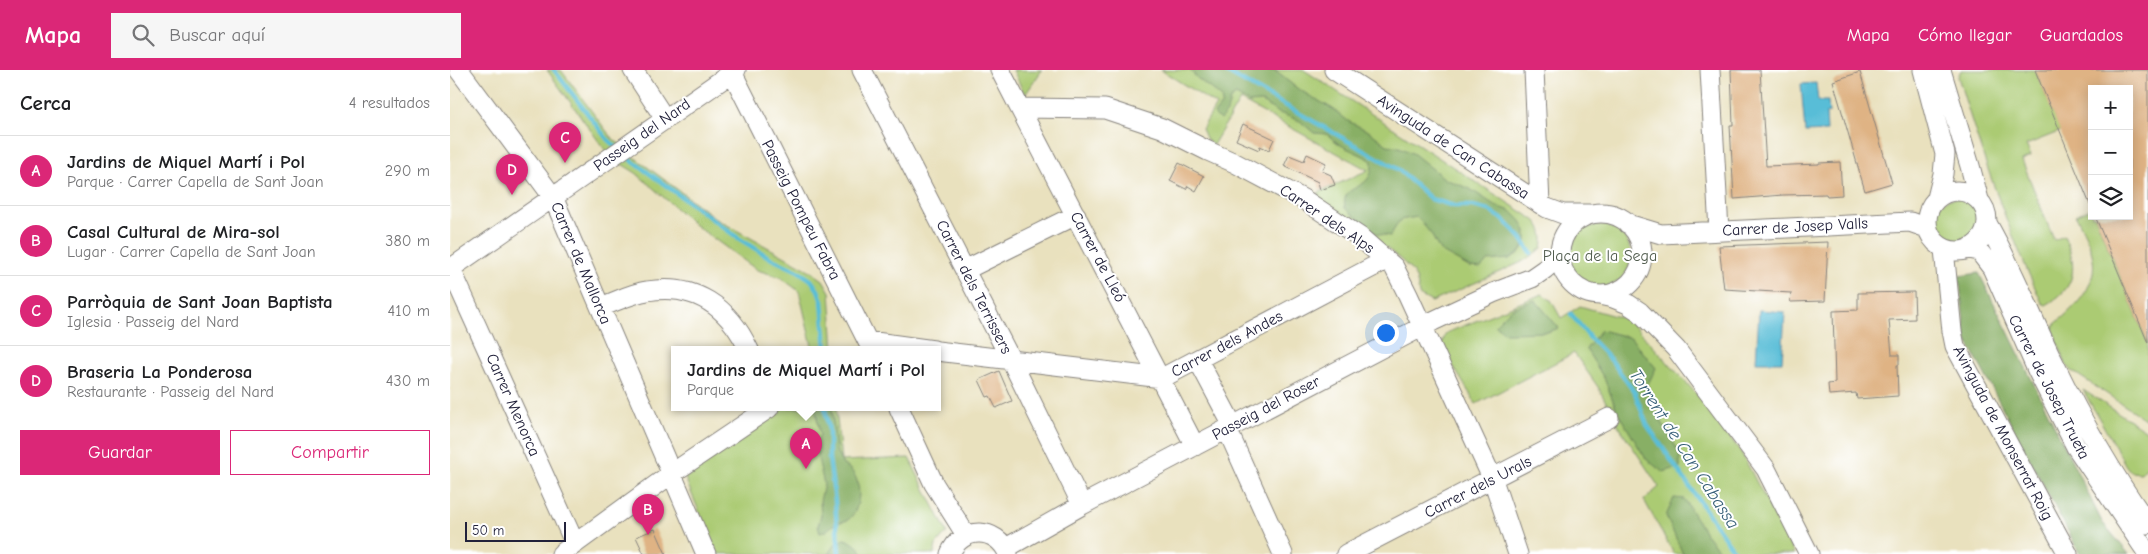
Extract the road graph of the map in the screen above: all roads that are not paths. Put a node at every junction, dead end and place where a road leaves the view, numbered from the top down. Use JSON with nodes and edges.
{"nodes":[{"id":1,"x":459,"y":70,"type":"edge"},
{"id":2,"x":633,"y":70,"type":"edge"},
{"id":3,"x":862,"y":70,"type":"edge"},
{"id":4,"x":1000,"y":70,"type":"edge"},
{"id":5,"x":1334,"y":70,"type":"edge"},
{"id":6,"x":1534,"y":70,"type":"edge"},
{"id":7,"x":1710,"y":70,"type":"edge"},
{"id":8,"x":1923,"y":70,"type":"edge"},
{"id":9,"x":1940,"y":70,"type":"edge"},
{"id":10,"x":733,"y":71,"type":"edge"},
{"id":11,"x":1020,"y":108,"type":"junction"},
{"id":12,"x":665,"y":119,"type":"junction"},
{"id":13,"x":553,"y":197,"type":"junction"},
{"id":14,"x":1937,"y":198,"type":"junction"},
{"id":15,"x":1979,"y":200,"type":"junction"},
{"id":16,"x":1543,"y":206,"type":"junction"},
{"id":17,"x":1590,"y":214,"type":"junction"},
{"id":18,"x":1076,"y":215,"type":"junction"},
{"id":19,"x":1987,"y":222,"type":"junction"},
{"id":20,"x":1628,"y":224,"type":"junction"},
{"id":21,"x":1927,"y":228,"type":"junction"},
{"id":22,"x":1720,"y":231,"type":"junction"},
{"id":23,"x":1661,"y":234,"type":"junction"},
{"id":24,"x":1561,"y":246,"type":"junction"},
{"id":25,"x":1944,"y":249,"type":"junction"},
{"id":26,"x":1969,"y":249,"type":"junction"},
{"id":27,"x":1386,"y":260,"type":"junction"},
{"id":28,"x":1641,"y":260,"type":"junction"},
{"id":29,"x":450,"y":268,"type":"edge"},
{"id":30,"x":965,"y":270,"type":"junction"},
{"id":31,"x":1532,"y":278,"type":"junction"},
{"id":32,"x":1568,"y":280,"type":"junction"},
{"id":33,"x":1599,"y":295,"type":"junction"},
{"id":34,"x":600,"y":307,"type":"junction"},
{"id":35,"x":1640,"y":312,"type":"junction"},
{"id":36,"x":1422,"y":327,"type":"junction"},
{"id":37,"x":747,"y":346,"type":"edge"},
{"id":38,"x":870,"y":346,"type":"edge"},
{"id":39,"x":941,"y":351,"type":"edge"},
{"id":40,"x":1011,"y":360,"type":"junction"},
{"id":41,"x":1198,"y":360,"type":"junction"},
{"id":42,"x":1162,"y":378,"type":"junction"},
{"id":43,"x":765,"y":411,"type":"edge"},
{"id":44,"x":900,"y":411,"type":"edge"},
{"id":45,"x":1608,"y":418,"type":"dead end"},
{"id":46,"x":1230,"y":427,"type":"junction"},
{"id":47,"x":1196,"y":446,"type":"junction"},
{"id":48,"x":671,"y":474,"type":"junction"},
{"id":49,"x":1493,"y":480,"type":"junction"},
{"id":50,"x":1082,"y":505,"type":"junction"},
{"id":51,"x":2148,"y":524,"type":"edge"},
{"id":52,"x":966,"y":535,"type":"junction"},
{"id":53,"x":568,"y":549,"type":"edge"},
{"id":54,"x":1007,"y":551,"type":"edge"},
{"id":55,"x":706,"y":554,"type":"edge"},
{"id":56,"x":950,"y":554,"type":"edge"},
{"id":57,"x":1283,"y":554,"type":"edge"},
{"id":58,"x":1346,"y":554,"type":"edge"},
{"id":59,"x":1518,"y":554,"type":"edge"},
{"id":60,"x":1809,"y":554,"type":"edge"},
{"id":61,"x":2068,"y":554,"type":"edge"},
{"id":62,"x":2148,"y":554,"type":"edge"}],
"edges":[{"from":1,"to":13,"type":"street","name":"Carrer de Mallorca"},
{"from":2,"to":12,"type":"street"},
{"from":3,"to":30,"type":"street","name":"Carrer dels Terrissers"},
{"from":4,"to":11,"type":"street","name":"Carrer de Lleó"},
{"from":5,"to":16,"type":"street","name":"Avinguda de Can Cabassa"},
{"from":6,"to":16,"type":"street"},
{"from":7,"to":22,"type":"street"},
{"from":8,"to":14,"type":"street"},
{"from":9,"to":15,"type":"street"},
{"from":10,"to":12,"type":"street","name":"Passeig del Nard"},
{"from":10,"to":38,"type":"street","name":"Passeig Pompeu Fabra"},
{"from":11,"to":18,"type":"street","name":"Carrer de Lleó"},
{"from":11,"to":27,"type":"street","name":"Carrer dels Alps"},
{"from":12,"to":13,"type":"street","name":"Passeig del Nard"},
{"from":13,"to":29,"type":"street","name":"Passeig del Nard"},
{"from":13,"to":34,"type":"street","name":"Carrer de Mallorca"},
{"from":14,"to":15,"type":"street"},
{"from":14,"to":21,"type":"street"},
{"from":15,"to":19,"type":"street"},
{"from":16,"to":17,"type":"street","name":"Avinguda de Can Cabassa"},
{"from":16,"to":24,"type":"street","name":"Avinguda de Can Cabassa"},
{"from":17,"to":20,"type":"street"},
{"from":17,"to":24,"type":"street"},
{"from":18,"to":30,"type":"street"},
{"from":18,"to":42,"type":"street","name":"Carrer de Lleó"},
{"from":19,"to":26,"type":"street"},
{"from":19,"to":51,"type":"street","name":"Carrer de Josep Trueta"},
{"from":20,"to":23,"type":"street","name":"Carrer de Josep Valls"},
{"from":20,"to":28,"type":"street"},
{"from":21,"to":22,"type":"street","name":"Carrer de Josep Valls"},
{"from":21,"to":25,"type":"street"},
{"from":22,"to":23,"type":"street","name":"Carrer de Josep Valls"},
{"from":23,"to":28,"type":"street"},
{"from":24,"to":31,"type":"street","name":"Passeig del Roser"},
{"from":24,"to":32,"type":"street"},
{"from":25,"to":26,"type":"street"},
{"from":25,"to":61,"type":"street","name":"Avinguda de Monserrat Roig"},
{"from":26,"to":62,"type":"street","name":"Carrer de Josep Trueta"},
{"from":27,"to":36,"type":"street","name":"Carrer dels Alps"},
{"from":27,"to":41,"type":"street","name":"Carrer dels Andes"},
{"from":28,"to":33,"type":"street"},
{"from":28,"to":35,"type":"street"},
{"from":29,"to":53,"type":"street","name":"Carrer Menorca"},
{"from":30,"to":40,"type":"street","name":"Carrer dels Terrissers"},
{"from":31,"to":32,"type":"street","name":"Passeig del Roser"},
{"from":31,"to":36,"type":"street","name":"Passeig del Roser"},
{"from":32,"to":33,"type":"street"},
{"from":33,"to":35,"type":"street"},
{"from":34,"to":37,"type":"street"},
{"from":34,"to":48,"type":"street","name":"Carrer de Mallorca"},
{"from":35,"to":60,"type":"street"},
{"from":36,"to":46,"type":"street","name":"Passeig del Roser"},
{"from":36,"to":49,"type":"street","name":"Carrer dels Alps"},
{"from":39,"to":40,"type":"street","name":"Carrer dels Andes"},
{"from":40,"to":42,"type":"street","name":"Carrer dels Andes"},
{"from":40,"to":50,"type":"street","name":"Carrer dels Terrissers"},
{"from":41,"to":42,"type":"street","name":"Carrer dels Andes"},
{"from":41,"to":46,"type":"street"},
{"from":42,"to":47,"type":"street","name":"Carrer de Lleó"},
{"from":43,"to":48,"type":"street"},
{"from":44,"to":52,"type":"street"},
{"from":45,"to":49,"type":"street","name":"Carrer dels Urals"},
{"from":46,"to":47,"type":"street","name":"Passeig del Roser"},
{"from":46,"to":57,"type":"street"},
{"from":47,"to":50,"type":"street","name":"Passeig del Roser"},
{"from":48,"to":53,"type":"street"},
{"from":48,"to":55,"type":"street","name":"Carrer de Mallorca"},
{"from":49,"to":58,"type":"street","name":"Carrer dels Urals"},
{"from":49,"to":59,"type":"street","name":"Carrer dels Alps"},
{"from":50,"to":54,"type":"street","name":"Passeig del Roser"},
{"from":52,"to":54,"type":"street"},
{"from":52,"to":56,"type":"street"}]}
